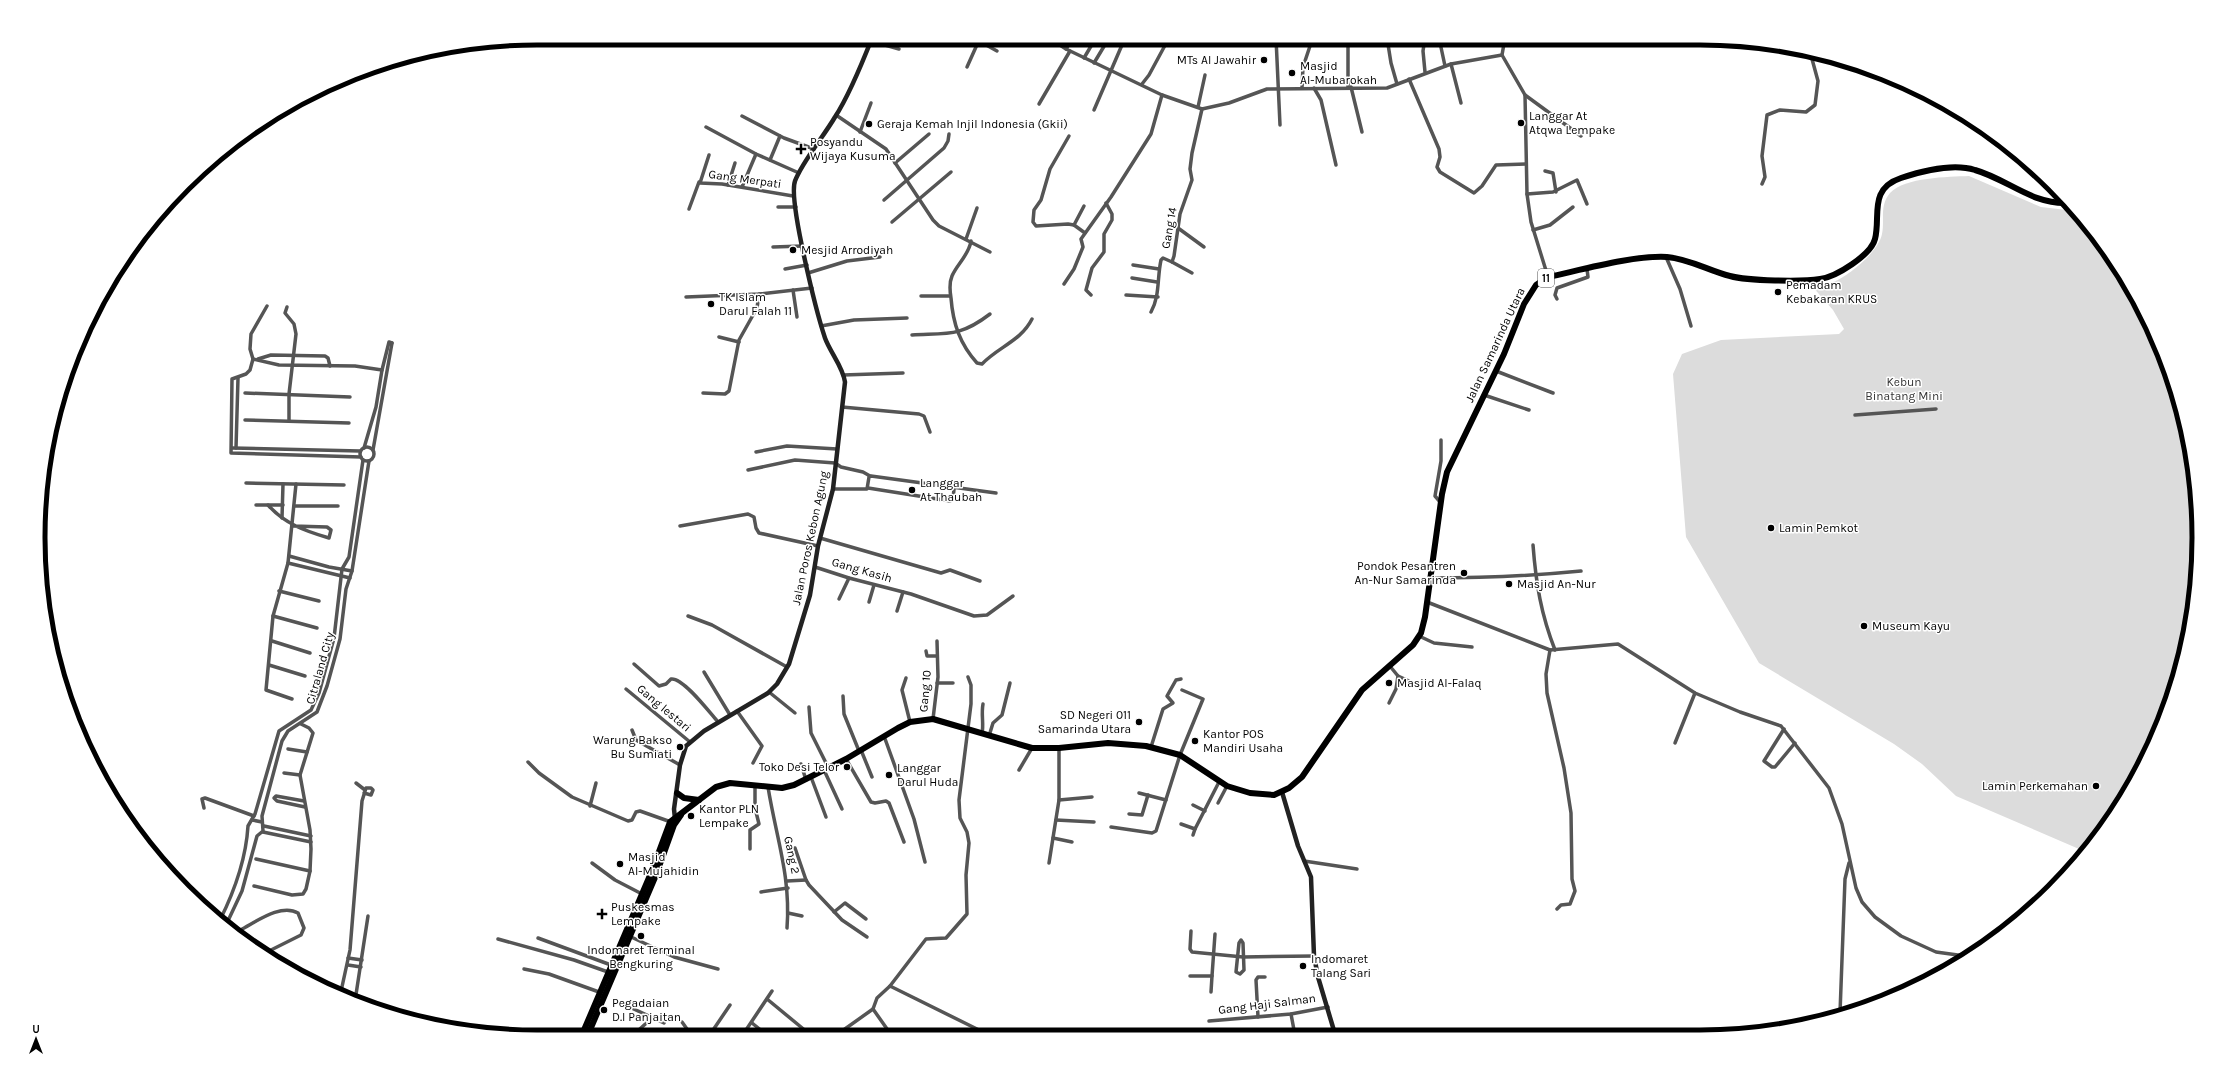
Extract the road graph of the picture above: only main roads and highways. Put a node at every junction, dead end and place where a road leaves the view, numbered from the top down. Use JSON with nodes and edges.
{"nodes":[{"id":1,"x":869,"y":45,"type":"edge"},
{"id":2,"x":2060,"y":202,"type":"edge"},
{"id":3,"x":1282,"y":792,"type":"junction"},
{"id":4,"x":676,"y":793,"type":"junction"},
{"id":5,"x":699,"y":800,"type":"junction"},
{"id":6,"x":674,"y":821,"type":"junction"},
{"id":7,"x":617,"y":957,"type":"junction"},
{"id":8,"x":584,"y":1030,"type":"edge"},
{"id":9,"x":590,"y":1030,"type":"edge"},
{"id":10,"x":1334,"y":1030,"type":"edge"}],
"edges":[{"from":1,"to":4,"type":"main road","name":"Jalan Poros Kebon Agung"},
{"from":2,"to":3,"type":"highway","name":"Jalan Samarinda Utara","number":"11"},
{"from":3,"to":5,"type":"highway"},
{"from":3,"to":10,"type":"main road"},
{"from":4,"to":5,"type":"highway"},
{"from":4,"to":6,"type":"main road","name":"Jalan Poros Kebon Agung"},
{"from":5,"to":6,"type":"highway"},
{"from":6,"to":7,"type":"highway"},
{"from":6,"to":7,"type":"highway"},
{"from":7,"to":8,"type":"highway"},
{"from":7,"to":9,"type":"highway"}]}
